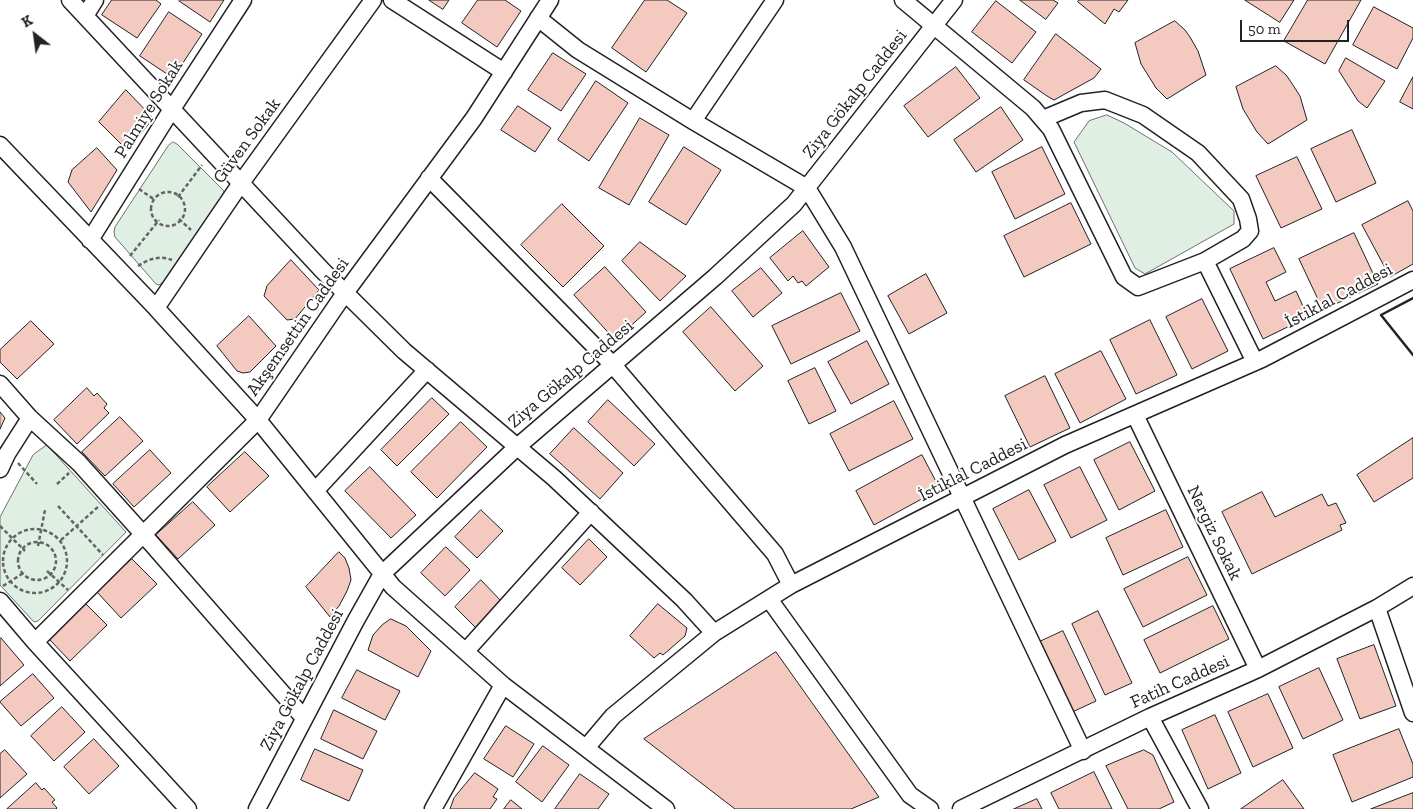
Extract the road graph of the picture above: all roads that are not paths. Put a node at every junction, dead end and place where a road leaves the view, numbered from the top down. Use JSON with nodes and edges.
{"nodes":[{"id":1,"x":70,"y":0,"type":"edge"},
{"id":2,"x":95,"y":0,"type":"edge"},
{"id":3,"x":243,"y":0,"type":"edge"},
{"id":4,"x":373,"y":0,"type":"edge"},
{"id":5,"x":392,"y":0,"type":"edge"},
{"id":6,"x":550,"y":0,"type":"edge"},
{"id":7,"x":776,"y":0,"type":"edge"},
{"id":8,"x":903,"y":0,"type":"edge"},
{"id":9,"x":954,"y":0,"type":"edge"},
{"id":10,"x":85,"y":16,"type":"junction"},
{"id":11,"x":538,"y":18,"type":"junction"},
{"id":12,"x":934,"y":25,"type":"junction"},
{"id":13,"x":504,"y":72,"type":"junction"},
{"id":14,"x":172,"y":109,"type":"junction"},
{"id":15,"x":1043,"y":119,"type":"junction"},
{"id":16,"x":693,"y":121,"type":"junction"},
{"id":17,"x":0,"y":145,"type":"edge"},
{"id":18,"x":429,"y":178,"type":"junction"},
{"id":19,"x":241,"y":183,"type":"junction"},
{"id":20,"x":807,"y":188,"type":"junction"},
{"id":21,"x":90,"y":240,"type":"junction"},
{"id":22,"x":1205,"y":262,"type":"junction"},
{"id":23,"x":1413,"y":280,"type":"edge"},
{"id":24,"x":345,"y":293,"type":"junction"},
{"id":25,"x":156,"y":308,"type":"junction"},
{"id":26,"x":1255,"y":362,"type":"junction"},
{"id":27,"x":613,"y":365,"type":"junction"},
{"id":28,"x":427,"y":370,"type":"junction"},
{"id":29,"x":0,"y":384,"type":"edge"},
{"id":30,"x":1135,"y":414,"type":"junction"},
{"id":31,"x":30,"y":418,"type":"junction"},
{"id":32,"x":258,"y":420,"type":"junction"},
{"id":33,"x":517,"y":447,"type":"junction"},
{"id":34,"x":4,"y":461,"type":"edge"},
{"id":35,"x":315,"y":491,"type":"junction"},
{"id":36,"x":962,"y":499,"type":"junction"},
{"id":37,"x":591,"y":512,"type":"junction"},
{"id":38,"x":143,"y":534,"type":"junction"},
{"id":39,"x":382,"y":574,"type":"junction"},
{"id":40,"x":792,"y":584,"type":"junction"},
{"id":41,"x":1413,"y":586,"type":"edge"},
{"id":42,"x":769,"y":599,"type":"junction"},
{"id":43,"x":0,"y":601,"type":"edge"},
{"id":44,"x":1376,"y":608,"type":"junction"},
{"id":45,"x":714,"y":633,"type":"junction"},
{"id":46,"x":35,"y":642,"type":"junction"},
{"id":47,"x":466,"y":651,"type":"junction"},
{"id":48,"x":1258,"y":669,"type":"junction"},
{"id":49,"x":503,"y":685,"type":"junction"},
{"id":50,"x":1413,"y":713,"type":"edge"},
{"id":51,"x":1150,"y":717,"type":"junction"},
{"id":52,"x":304,"y":718,"type":"junction"},
{"id":53,"x":586,"y":748,"type":"junction"},
{"id":54,"x":1083,"y":751,"type":"junction"},
{"id":55,"x":188,"y":809,"type":"edge"},
{"id":56,"x":257,"y":809,"type":"edge"},
{"id":57,"x":433,"y":809,"type":"edge"},
{"id":58,"x":666,"y":809,"type":"edge"},
{"id":59,"x":930,"y":809,"type":"edge"},
{"id":60,"x":961,"y":809,"type":"edge"},
{"id":61,"x":1200,"y":809,"type":"edge"}],
"edges":[{"from":1,"to":10,"type":"street"},
{"from":2,"to":10,"type":"street"},
{"from":3,"to":14,"type":"street","name":"Palmiye Sokak"},
{"from":4,"to":19,"type":"street","name":"Güven Sokak"},
{"from":5,"to":13,"type":"street"},
{"from":6,"to":11,"type":"street","name":"Akşemsettin Caddesi"},
{"from":7,"to":16,"type":"street"},
{"from":8,"to":12,"type":"street"},
{"from":9,"to":12,"type":"street","name":"Ziya Gökalp Caddesi"},
{"from":10,"to":14,"type":"street"},
{"from":11,"to":13,"type":"street","name":"Akşemsettin Caddesi"},
{"from":11,"to":16,"type":"street"},
{"from":12,"to":15,"type":"street"},
{"from":12,"to":20,"type":"street","name":"Ziya Gökalp Caddesi"},
{"from":13,"to":18,"type":"street","name":"Akşemsettin Caddesi"},
{"from":14,"to":19,"type":"street"},
{"from":14,"to":21,"type":"street","name":"Palmiye Sokak"},
{"from":15,"to":22,"type":"street"},
{"from":15,"to":22,"type":"street"},
{"from":16,"to":20,"type":"street"},
{"from":17,"to":21,"type":"street"},
{"from":18,"to":24,"type":"street","name":"Akşemsettin Caddesi"},
{"from":18,"to":27,"type":"street"},
{"from":19,"to":24,"type":"street"},
{"from":19,"to":25,"type":"street","name":"Güven Sokak"},
{"from":20,"to":27,"type":"street","name":"Ziya Gökalp Caddesi"},
{"from":20,"to":36,"type":"street"},
{"from":21,"to":25,"type":"street"},
{"from":22,"to":26,"type":"street"},
{"from":23,"to":26,"type":"street","name":"İstiklal Caddesi"},
{"from":24,"to":28,"type":"street"},
{"from":24,"to":32,"type":"street","name":"Akşemsettin Caddesi"},
{"from":25,"to":32,"type":"street"},
{"from":26,"to":30,"type":"street","name":"İstiklal Caddesi"},
{"from":27,"to":33,"type":"street","name":"Ziya Gökalp Caddesi"},
{"from":27,"to":40,"type":"street"},
{"from":28,"to":33,"type":"street"},
{"from":28,"to":35,"type":"street"},
{"from":29,"to":31,"type":"street"},
{"from":30,"to":36,"type":"street","name":"İstiklal Caddesi"},
{"from":30,"to":48,"type":"street","name":"Nergiz Sokak"},
{"from":31,"to":34,"type":"street"},
{"from":31,"to":38,"type":"street"},
{"from":32,"to":35,"type":"street"},
{"from":32,"to":38,"type":"street","name":"Akşemsettin Caddesi"},
{"from":33,"to":37,"type":"street"},
{"from":33,"to":39,"type":"street","name":"Ziya Gökalp Caddesi"},
{"from":35,"to":39,"type":"street"},
{"from":36,"to":40,"type":"street","name":"İstiklal Caddesi"},
{"from":36,"to":54,"type":"street"},
{"from":37,"to":45,"type":"street"},
{"from":37,"to":47,"type":"street"},
{"from":38,"to":46,"type":"street","name":"Akşemsettin Caddesi"},
{"from":38,"to":52,"type":"street"},
{"from":39,"to":47,"type":"street"},
{"from":39,"to":52,"type":"street","name":"Ziya Gökalp Caddesi"},
{"from":40,"to":42,"type":"street","name":"İstiklal Caddesi"},
{"from":41,"to":44,"type":"street","name":"Fatih Caddesi"},
{"from":42,"to":45,"type":"street","name":"İstiklal Caddesi"},
{"from":42,"to":59,"type":"street"},
{"from":43,"to":46,"type":"street"},
{"from":44,"to":48,"type":"street","name":"Fatih Caddesi"},
{"from":44,"to":50,"type":"street"},
{"from":45,"to":53,"type":"street","name":"İstiklal Caddesi"},
{"from":46,"to":55,"type":"street"},
{"from":47,"to":49,"type":"street"},
{"from":48,"to":51,"type":"street","name":"Fatih Caddesi"},
{"from":49,"to":53,"type":"street"},
{"from":49,"to":57,"type":"street"},
{"from":51,"to":54,"type":"street","name":"Fatih Caddesi"},
{"from":51,"to":61,"type":"street"},
{"from":52,"to":56,"type":"street","name":"Ziya Gökalp Caddesi"},
{"from":53,"to":58,"type":"street"},
{"from":54,"to":60,"type":"street","name":"Fatih Caddesi"}]}
